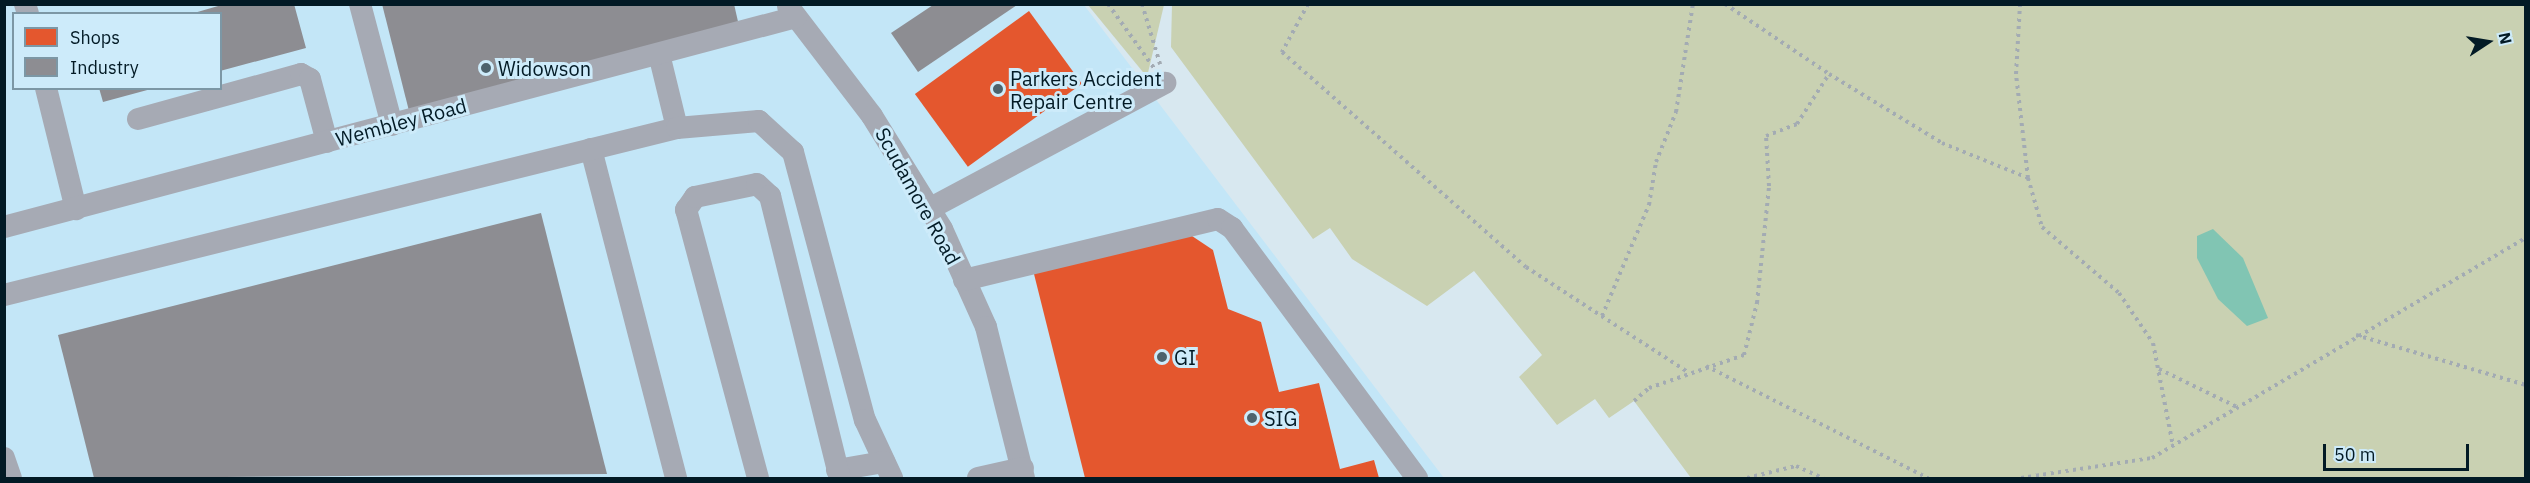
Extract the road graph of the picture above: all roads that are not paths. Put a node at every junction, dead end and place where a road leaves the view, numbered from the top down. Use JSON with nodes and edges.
{"nodes":[{"id":1,"x":360,"y":4,"type":"edge"},
{"id":2,"x":792,"y":11,"type":"edge"},
{"id":3,"x":658,"y":54,"type":"junction"},
{"id":4,"x":1165,"y":83,"type":"road end"},
{"id":5,"x":46,"y":90,"type":"edge"},
{"id":6,"x":138,"y":119,"type":"dead end"},
{"id":7,"x":392,"y":125,"type":"junction"},
{"id":8,"x":677,"y":128,"type":"junction"},
{"id":9,"x":327,"y":142,"type":"junction"},
{"id":10,"x":591,"y":149,"type":"junction"},
{"id":11,"x":76,"y":209,"type":"junction"},
{"id":12,"x":929,"y":209,"type":"junction"},
{"id":13,"x":4,"y":227,"type":"edge"},
{"id":14,"x":964,"y":280,"type":"junction"},
{"id":15,"x":4,"y":295,"type":"edge"},
{"id":16,"x":4,"y":458,"type":"edge"},
{"id":17,"x":888,"y":470,"type":"edge"},
{"id":18,"x":1023,"y":473,"type":"edge"},
{"id":19,"x":838,"y":474,"type":"edge"},
{"id":20,"x":10,"y":478,"type":"edge"},
{"id":21,"x":676,"y":478,"type":"edge"},
{"id":22,"x":758,"y":478,"type":"edge"},
{"id":23,"x":978,"y":478,"type":"edge"},
{"id":24,"x":1417,"y":478,"type":"edge"}],
"edges":[{"from":1,"to":7,"type":"street"},
{"from":2,"to":3,"type":"street","name":"Wembley Road"},
{"from":2,"to":12,"type":"street","name":"Scudamore Road"},
{"from":3,"to":7,"type":"street","name":"Wembley Road"},
{"from":3,"to":8,"type":"street"},
{"from":4,"to":12,"type":"street"},
{"from":5,"to":11,"type":"street"},
{"from":6,"to":9,"type":"street"},
{"from":7,"to":9,"type":"street","name":"Wembley Road"},
{"from":8,"to":10,"type":"street"},
{"from":8,"to":17,"type":"street"},
{"from":9,"to":11,"type":"street","name":"Wembley Road"},
{"from":10,"to":15,"type":"street"},
{"from":10,"to":21,"type":"street"},
{"from":11,"to":13,"type":"street","name":"Wembley Road"},
{"from":12,"to":14,"type":"street","name":"Scudamore Road"},
{"from":14,"to":18,"type":"street","name":"Scudamore Road"},
{"from":14,"to":24,"type":"street"},
{"from":16,"to":20,"type":"street"},
{"from":17,"to":19,"type":"street"},
{"from":18,"to":23,"type":"street"},
{"from":19,"to":22,"type":"street"}]}
